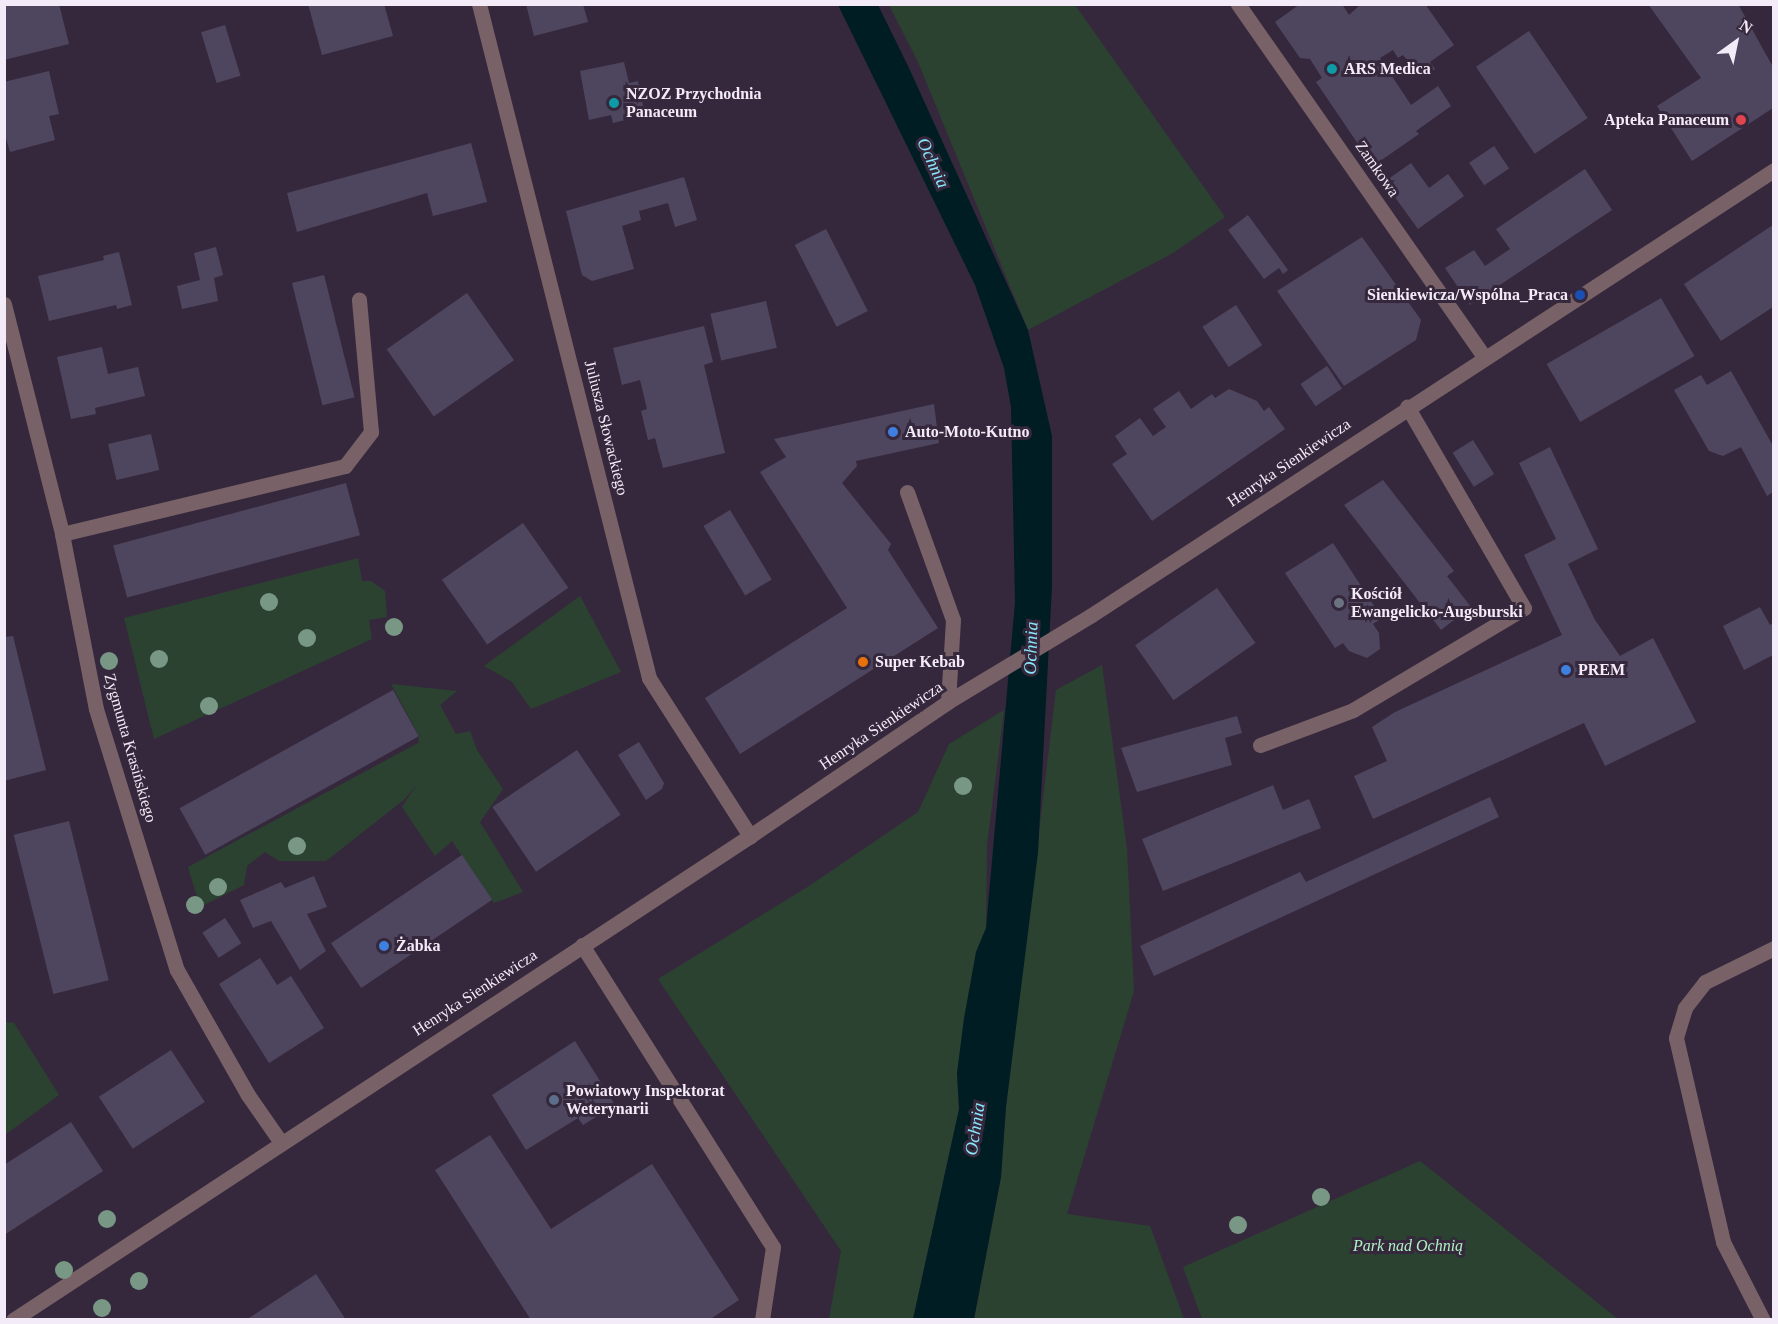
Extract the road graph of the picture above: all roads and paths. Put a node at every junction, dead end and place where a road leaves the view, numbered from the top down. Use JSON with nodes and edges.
{"nodes":[{"id":1,"x":479,"y":4,"type":"edge"},
{"id":2,"x":1238,"y":4,"type":"edge"},
{"id":3,"x":1773,"y":170,"type":"edge"},
{"id":4,"x":359,"y":300,"type":"dead end"},
{"id":5,"x":4,"y":304,"type":"edge"},
{"id":6,"x":1484,"y":357,"type":"junction"},
{"id":7,"x":1407,"y":406,"type":"junction"},
{"id":8,"x":907,"y":492,"type":"dead end"},
{"id":9,"x":62,"y":534,"type":"junction"},
{"id":10,"x":954,"y":698,"type":"junction"},
{"id":11,"x":1260,"y":745,"type":"dead end"},
{"id":12,"x":750,"y":836,"type":"junction"},
{"id":13,"x":582,"y":945,"type":"junction"},
{"id":14,"x":1773,"y":948,"type":"edge"},
{"id":15,"x":280,"y":1141,"type":"junction"},
{"id":16,"x":13,"y":1320,"type":"edge"},
{"id":17,"x":762,"y":1320,"type":"edge"},
{"id":18,"x":1763,"y":1320,"type":"edge"}],
"edges":[{"from":1,"to":12,"type":"street","name":"Juliusza Słowackiego"},
{"from":2,"to":6,"type":"street","name":"Zamkowa"},
{"from":3,"to":6,"type":"street","name":"Henryka Sienkiewicza"},
{"from":4,"to":9,"type":"street"},
{"from":5,"to":9,"type":"street","name":"Zygmunta Krasińskiego"},
{"from":6,"to":7,"type":"street","name":"Henryka Sienkiewicza"},
{"from":7,"to":10,"type":"street","name":"Henryka Sienkiewicza"},
{"from":7,"to":11,"type":"street"},
{"from":8,"to":10,"type":"street"},
{"from":9,"to":15,"type":"street","name":"Zygmunta Krasińskiego"},
{"from":10,"to":12,"type":"street","name":"Henryka Sienkiewicza"},
{"from":12,"to":13,"type":"street","name":"Henryka Sienkiewicza"},
{"from":13,"to":15,"type":"street","name":"Henryka Sienkiewicza"},
{"from":13,"to":17,"type":"street"},
{"from":14,"to":18,"type":"street"},
{"from":15,"to":16,"type":"street","name":"Henryka Sienkiewicza"}]}
